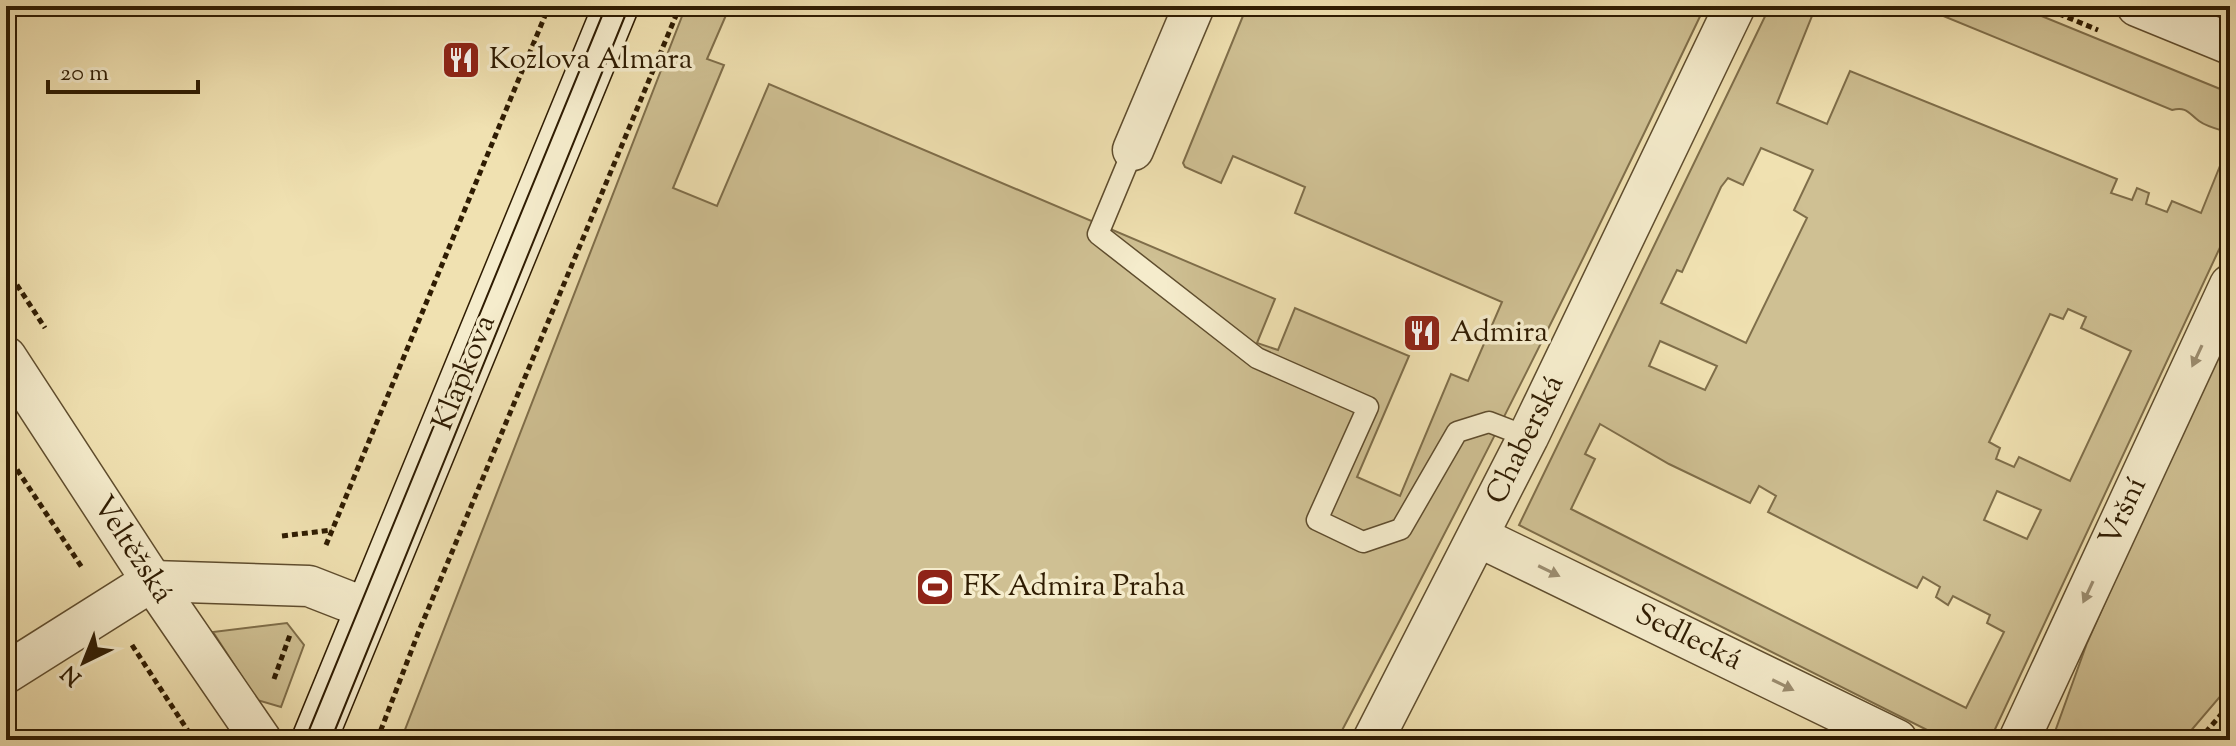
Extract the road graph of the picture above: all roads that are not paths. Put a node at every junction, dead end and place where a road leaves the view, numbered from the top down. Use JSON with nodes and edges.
{"nodes":[{"id":1,"x":616,"y":6,"type":"edge"},
{"id":2,"x":1194,"y":6,"type":"edge"},
{"id":3,"x":1735,"y":6,"type":"edge"},
{"id":4,"x":2137,"y":6,"type":"edge"},
{"id":5,"x":2230,"y":44,"type":"edge"},
{"id":6,"x":1133,"y":150,"type":"joint"},
{"id":7,"x":2230,"y":285,"type":"edge"},
{"id":8,"x":6,"y":357,"type":"edge"},
{"id":9,"x":1528,"y":437,"type":"junction"},
{"id":10,"x":1479,"y":537,"type":"junction"},
{"id":11,"x":152,"y":581,"type":"junction"},
{"id":12,"x":368,"y":609,"type":"junction"},
{"id":13,"x":6,"y":673,"type":"edge"},
{"id":14,"x":258,"y":735,"type":"edge"},
{"id":15,"x":314,"y":740,"type":"edge"},
{"id":16,"x":1373,"y":740,"type":"edge"},
{"id":17,"x":1897,"y":740,"type":"edge"},
{"id":18,"x":2019,"y":740,"type":"edge"}],
"edges":[{"from":1,"to":12,"type":"street","name":"Klapkova"},
{"from":2,"to":6,"type":"street"},
{"from":3,"to":9,"type":"street","name":"Chaberská"},
{"from":4,"to":5,"type":"street"},
{"from":6,"to":9,"type":"lane"},
{"from":7,"to":18,"type":"street","name":"Vršní","one_way":true},
{"from":8,"to":11,"type":"street","name":"Veltěžská"},
{"from":9,"to":10,"type":"street","name":"Chaberská"},
{"from":10,"to":16,"type":"street","name":"Chaberská"},
{"from":10,"to":17,"type":"street","name":"Sedlecká","one_way":true},
{"from":11,"to":12,"type":"street"},
{"from":11,"to":13,"type":"street"},
{"from":11,"to":14,"type":"street","name":"Veltěžská"},
{"from":12,"to":15,"type":"street","name":"Klapkova"}]}
